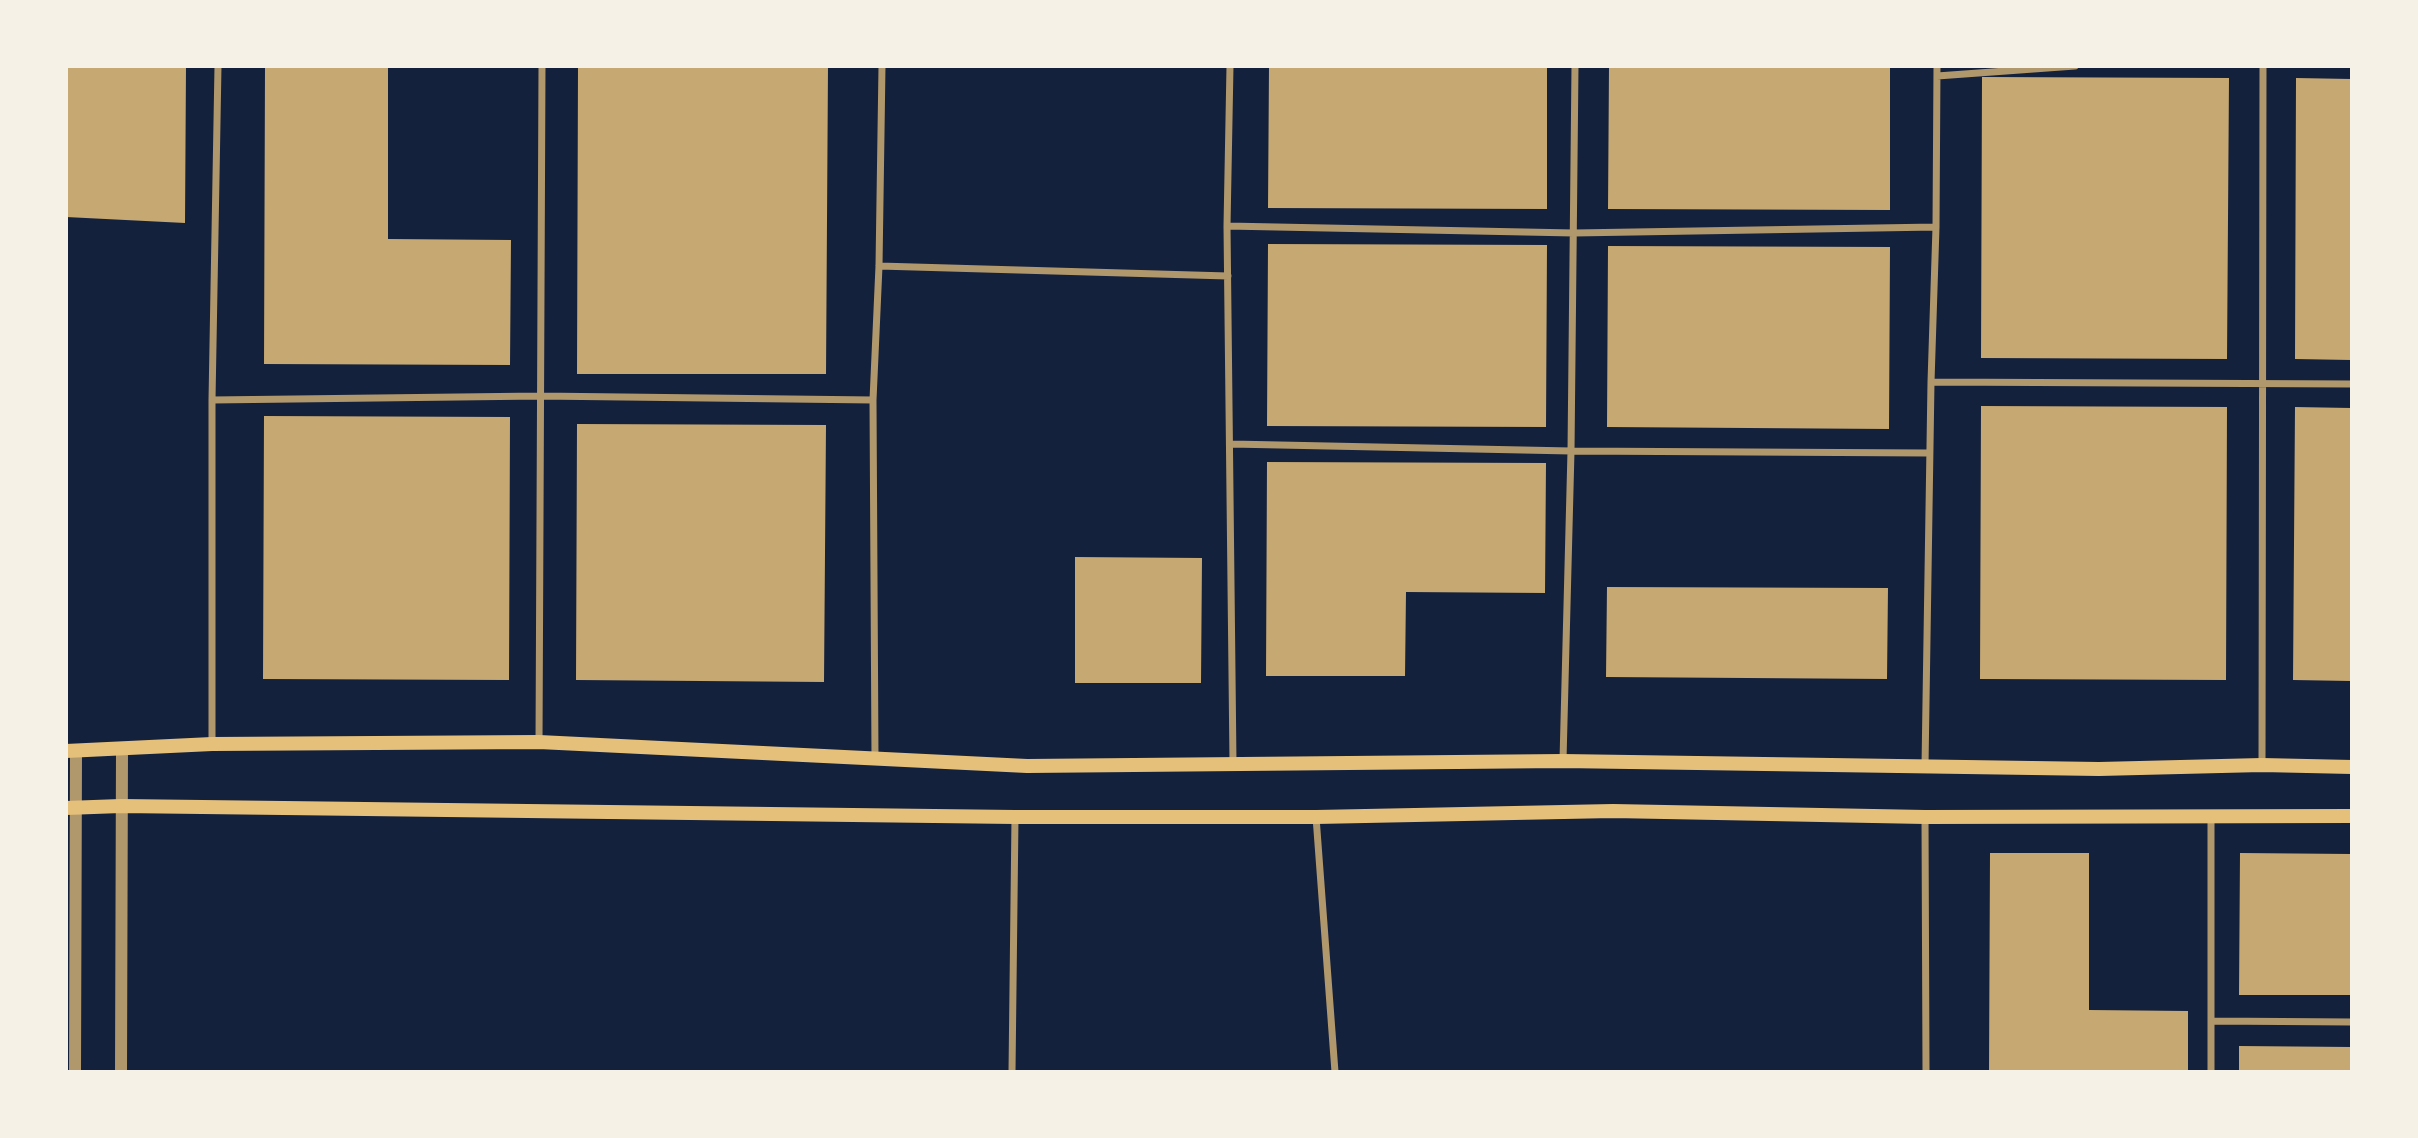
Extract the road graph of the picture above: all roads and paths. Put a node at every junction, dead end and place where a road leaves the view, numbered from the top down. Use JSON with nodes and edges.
{"nodes":[{"id":1,"x":218,"y":66,"type":"edge"},
{"id":2,"x":542,"y":66,"type":"edge"},
{"id":3,"x":882,"y":66,"type":"edge"},
{"id":4,"x":1230,"y":66,"type":"edge"},
{"id":5,"x":1575,"y":66,"type":"edge"},
{"id":6,"x":1937,"y":66,"type":"edge"},
{"id":7,"x":2075,"y":66,"type":"edge"},
{"id":8,"x":2263,"y":66,"type":"edge"},
{"id":9,"x":1937,"y":76,"type":"junction"},
{"id":10,"x":1227,"y":226,"type":"junction"},
{"id":11,"x":1936,"y":227,"type":"junction"},
{"id":12,"x":1574,"y":233,"type":"junction"},
{"id":13,"x":879,"y":266,"type":"junction"},
{"id":14,"x":1228,"y":276,"type":"junction"},
{"id":15,"x":1931,"y":382,"type":"junction"},
{"id":16,"x":2263,"y":384,"type":"junction"},
{"id":17,"x":2351,"y":384,"type":"edge"},
{"id":18,"x":540,"y":396,"type":"junction"},
{"id":19,"x":212,"y":400,"type":"junction"},
{"id":20,"x":873,"y":400,"type":"junction"},
{"id":21,"x":1231,"y":444,"type":"junction"},
{"id":22,"x":1571,"y":451,"type":"junction"},
{"id":23,"x":1928,"y":453,"type":"junction"},
{"id":24,"x":539,"y":742,"type":"junction"},
{"id":25,"x":212,"y":744,"type":"junction"},
{"id":26,"x":122,"y":749,"type":"junction"},
{"id":27,"x":71,"y":751,"type":"edge"},
{"id":28,"x":875,"y":758,"type":"junction"},
{"id":29,"x":1563,"y":761,"type":"junction"},
{"id":30,"x":1233,"y":763,"type":"junction"},
{"id":31,"x":2262,"y":765,"type":"junction"},
{"id":32,"x":1925,"y":767,"type":"junction"},
{"id":33,"x":2351,"y":767,"type":"edge"},
{"id":34,"x":121,"y":806,"type":"junction"},
{"id":35,"x":71,"y":808,"type":"edge"},
{"id":36,"x":2351,"y":816,"type":"edge"},
{"id":37,"x":1015,"y":817,"type":"junction"},
{"id":38,"x":1316,"y":817,"type":"junction"},
{"id":39,"x":1925,"y":817,"type":"junction"},
{"id":40,"x":2211,"y":817,"type":"junction"},
{"id":41,"x":2211,"y":1021,"type":"junction"},
{"id":42,"x":2351,"y":1022,"type":"edge"},
{"id":43,"x":75,"y":1072,"type":"edge"},
{"id":44,"x":121,"y":1072,"type":"edge"},
{"id":45,"x":1012,"y":1072,"type":"edge"},
{"id":46,"x":1335,"y":1072,"type":"edge"},
{"id":47,"x":1926,"y":1072,"type":"edge"},
{"id":48,"x":2211,"y":1072,"type":"edge"}],
"edges":[{"from":1,"to":19,"type":"street"},
{"from":2,"to":18,"type":"street"},
{"from":3,"to":13,"type":"street"},
{"from":4,"to":10,"type":"street"},
{"from":5,"to":12,"type":"street"},
{"from":6,"to":9,"type":"street"},
{"from":7,"to":9,"type":"street"},
{"from":8,"to":16,"type":"street"},
{"from":9,"to":11,"type":"street"},
{"from":10,"to":12,"type":"street"},
{"from":10,"to":14,"type":"street"},
{"from":11,"to":12,"type":"street"},
{"from":11,"to":15,"type":"street"},
{"from":12,"to":22,"type":"street"},
{"from":13,"to":14,"type":"street"},
{"from":13,"to":20,"type":"street"},
{"from":14,"to":21,"type":"street"},
{"from":15,"to":16,"type":"street"},
{"from":15,"to":23,"type":"street"},
{"from":16,"to":17,"type":"street"},
{"from":16,"to":31,"type":"street"},
{"from":18,"to":19,"type":"street"},
{"from":18,"to":20,"type":"street"},
{"from":18,"to":24,"type":"street"},
{"from":19,"to":25,"type":"street"},
{"from":20,"to":28,"type":"street"},
{"from":21,"to":22,"type":"street"},
{"from":21,"to":30,"type":"street"},
{"from":22,"to":23,"type":"street"},
{"from":22,"to":29,"type":"street"},
{"from":23,"to":32,"type":"street"},
{"from":24,"to":25,"type":"main road"},
{"from":24,"to":28,"type":"main road"},
{"from":25,"to":26,"type":"main road"},
{"from":26,"to":27,"type":"main road"},
{"from":26,"to":34,"type":"street"},
{"from":27,"to":35,"type":"street"},
{"from":28,"to":30,"type":"main road"},
{"from":29,"to":30,"type":"main road"},
{"from":29,"to":32,"type":"main road"},
{"from":31,"to":32,"type":"main road"},
{"from":31,"to":33,"type":"main road"},
{"from":34,"to":35,"type":"main road"},
{"from":34,"to":37,"type":"main road"},
{"from":34,"to":44,"type":"street"},
{"from":35,"to":43,"type":"street"},
{"from":36,"to":40,"type":"main road"},
{"from":37,"to":38,"type":"main road"},
{"from":37,"to":45,"type":"street"},
{"from":38,"to":39,"type":"main road"},
{"from":38,"to":46,"type":"street"},
{"from":39,"to":40,"type":"main road"},
{"from":39,"to":47,"type":"street"},
{"from":40,"to":41,"type":"street"},
{"from":41,"to":42,"type":"street"},
{"from":41,"to":48,"type":"street"}]}
